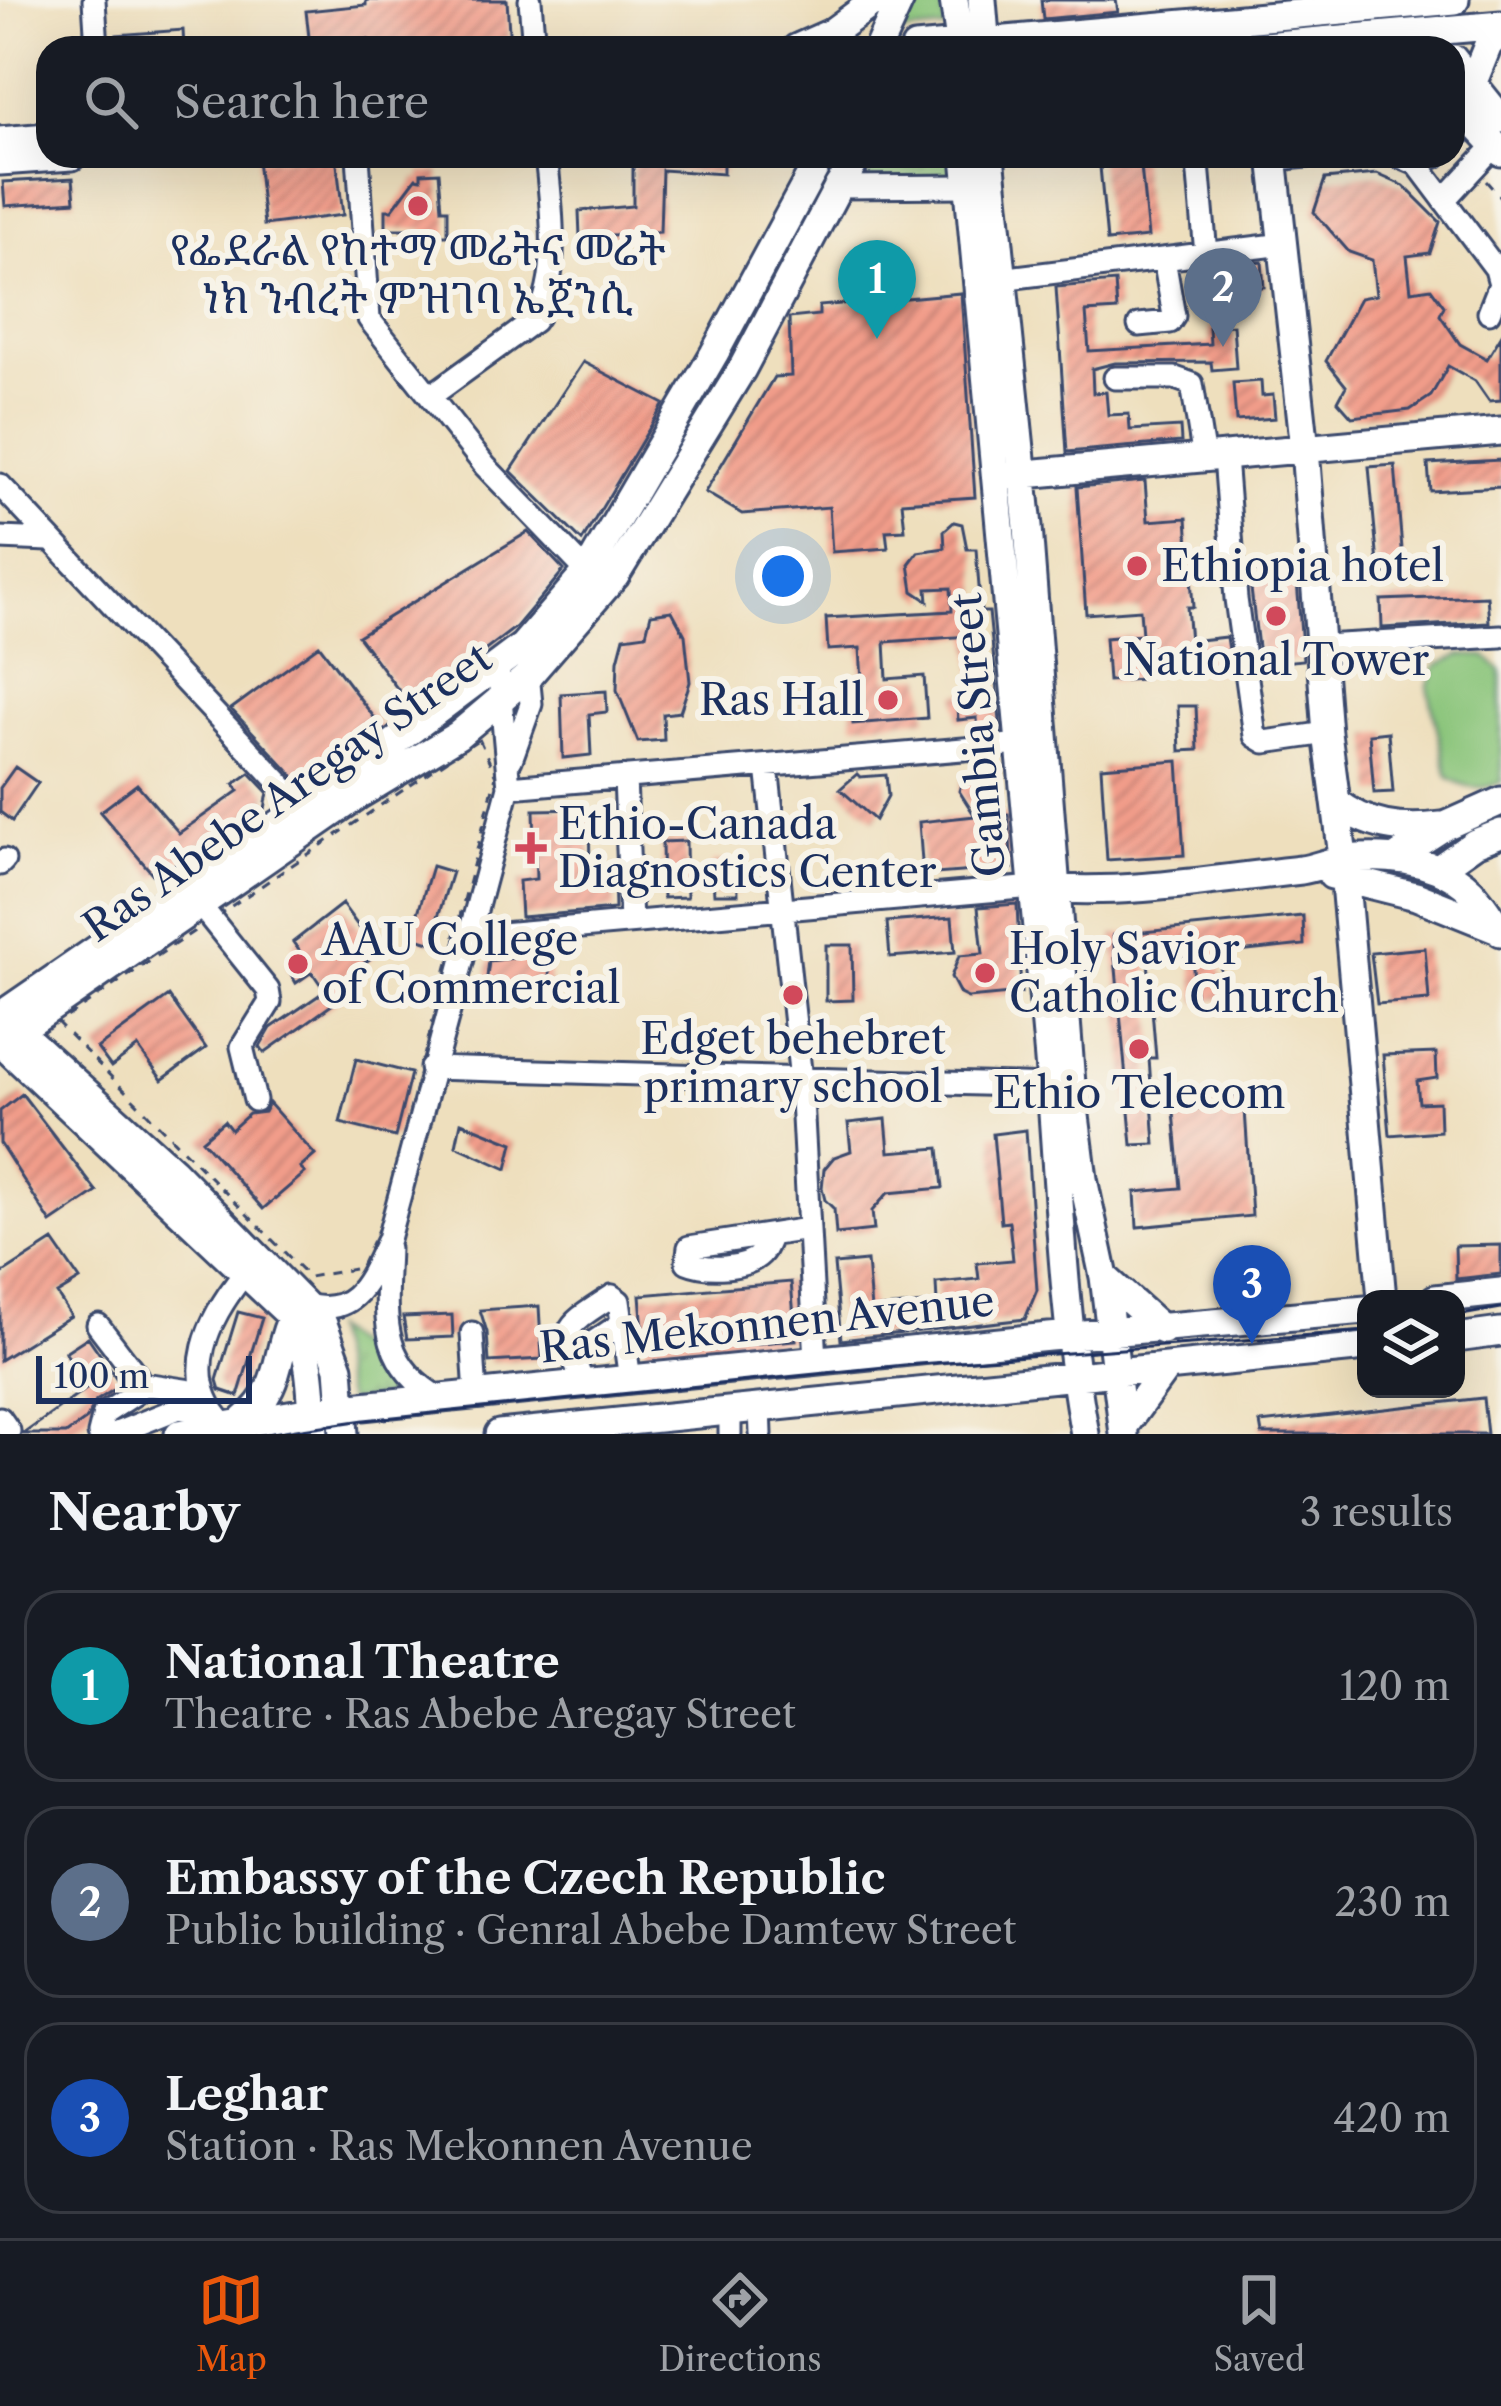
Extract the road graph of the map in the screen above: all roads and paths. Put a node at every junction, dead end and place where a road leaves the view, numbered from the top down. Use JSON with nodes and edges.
{"nodes":[{"id":1,"x":94,"y":0,"type":"edge"},
{"id":2,"x":530,"y":0,"type":"edge"},
{"id":3,"x":876,"y":0,"type":"edge"},
{"id":4,"x":900,"y":0,"type":"edge"},
{"id":5,"x":954,"y":0,"type":"edge"},
{"id":6,"x":982,"y":0,"type":"edge"},
{"id":7,"x":1313,"y":0,"type":"edge"},
{"id":8,"x":1455,"y":0,"type":"edge"},
{"id":9,"x":1400,"y":2,"type":"edge"},
{"id":10,"x":1360,"y":5,"type":"edge"},
{"id":11,"x":1286,"y":16,"type":"junction"},
{"id":12,"x":1501,"y":28,"type":"edge"},
{"id":13,"x":96,"y":36,"type":"edge"},
{"id":14,"x":532,"y":36,"type":"edge"},
{"id":15,"x":823,"y":36,"type":"edge"},
{"id":16,"x":884,"y":36,"type":"edge"},
{"id":17,"x":969,"y":36,"type":"edge"},
{"id":18,"x":975,"y":36,"type":"edge"},
{"id":19,"x":1070,"y":36,"type":"edge"},
{"id":20,"x":1390,"y":36,"type":"edge"},
{"id":21,"x":1432,"y":36,"type":"edge"},
{"id":22,"x":1458,"y":36,"type":"edge"},
{"id":23,"x":1465,"y":102,"type":"edge"},
{"id":24,"x":1465,"y":112,"type":"edge"},
{"id":25,"x":36,"y":137,"type":"edge"},
{"id":26,"x":1499,"y":138,"type":"edge"},
{"id":27,"x":0,"y":141,"type":"edge"},
{"id":28,"x":36,"y":158,"type":"edge"},
{"id":29,"x":0,"y":161,"type":"edge"},
{"id":30,"x":359,"y":168,"type":"edge"},
{"id":31,"x":547,"y":168,"type":"edge"},
{"id":32,"x":798,"y":168,"type":"edge"},
{"id":33,"x":814,"y":168,"type":"edge"},
{"id":34,"x":851,"y":168,"type":"edge"},
{"id":35,"x":967,"y":168,"type":"edge"},
{"id":36,"x":990,"y":168,"type":"edge"},
{"id":37,"x":1198,"y":168,"type":"edge"},
{"id":38,"x":1274,"y":168,"type":"edge"},
{"id":39,"x":1423,"y":168,"type":"edge"},
{"id":40,"x":804,"y":186,"type":"junction"},
{"id":41,"x":969,"y":186,"type":"junction"},
{"id":42,"x":838,"y":187,"type":"junction"},
{"id":43,"x":1444,"y":200,"type":"junction"},
{"id":44,"x":1284,"y":244,"type":"junction"},
{"id":45,"x":1206,"y":254,"type":"junction"},
{"id":46,"x":1164,"y":259,"type":"junction"},
{"id":47,"x":990,"y":280,"type":"junction"},
{"id":48,"x":1489,"y":312,"type":"dead end"},
{"id":49,"x":1139,"y":325,"type":"dead end"},
{"id":50,"x":714,"y":354,"type":"junction"},
{"id":51,"x":742,"y":369,"type":"junction"},
{"id":52,"x":1115,"y":378,"type":"dead end"},
{"id":53,"x":431,"y":395,"type":"junction"},
{"id":54,"x":1501,"y":431,"type":"edge"},
{"id":55,"x":1305,"y":449,"type":"junction"},
{"id":56,"x":1215,"y":458,"type":"junction"},
{"id":57,"x":1008,"y":476,"type":"junction"},
{"id":58,"x":4,"y":496,"type":"edge"},
{"id":59,"x":0,"y":538,"type":"edge"},
{"id":60,"x":49,"y":540,"type":"junction"},
{"id":61,"x":596,"y":580,"type":"junction"},
{"id":62,"x":1501,"y":636,"type":"edge"},
{"id":63,"x":523,"y":646,"type":"junction"},
{"id":64,"x":1322,"y":646,"type":"junction"},
{"id":65,"x":499,"y":665,"type":"junction"},
{"id":66,"x":529,"y":675,"type":"junction"},
{"id":67,"x":504,"y":694,"type":"junction"},
{"id":68,"x":1328,"y":733,"type":"junction"},
{"id":69,"x":1032,"y":743,"type":"junction"},
{"id":70,"x":767,"y":766,"type":"junction"},
{"id":71,"x":509,"y":777,"type":"junction"},
{"id":72,"x":625,"y":778,"type":"junction"},
{"id":73,"x":1501,"y":801,"type":"edge"},
{"id":74,"x":1336,"y":802,"type":"junction"},
{"id":75,"x":310,"y":815,"type":"junction"},
{"id":76,"x":1445,"y":826,"type":"junction"},
{"id":77,"x":1501,"y":833,"type":"edge"},
{"id":78,"x":1395,"y":858,"type":"junction"},
{"id":79,"x":1344,"y":869,"type":"junction"},
{"id":80,"x":1438,"y":869,"type":"junction"},
{"id":81,"x":1046,"y":888,"type":"junction"},
{"id":82,"x":782,"y":909,"type":"junction"},
{"id":83,"x":206,"y":912,"type":"junction"},
{"id":84,"x":631,"y":922,"type":"junction"},
{"id":85,"x":1500,"y":930,"type":"edge"},
{"id":86,"x":468,"y":937,"type":"junction"},
{"id":87,"x":3,"y":1029,"type":"edge"},
{"id":88,"x":431,"y":1068,"type":"junction"},
{"id":89,"x":801,"y":1080,"type":"junction"},
{"id":90,"x":1052,"y":1086,"type":"junction"},
{"id":91,"x":255,"y":1100,"type":"dead end"},
{"id":92,"x":808,"y":1229,"type":"junction"},
{"id":93,"x":771,"y":1235,"type":"dead end"},
{"id":94,"x":388,"y":1239,"type":"junction"},
{"id":95,"x":244,"y":1274,"type":"junction"},
{"id":96,"x":1104,"y":1277,"type":"junction"},
{"id":97,"x":1065,"y":1283,"type":"junction"},
{"id":98,"x":1381,"y":1290,"type":"edge"},
{"id":99,"x":1501,"y":1292,"type":"edge"},
{"id":100,"x":1465,"y":1296,"type":"edge"},
{"id":101,"x":298,"y":1310,"type":"junction"},
{"id":102,"x":1357,"y":1311,"type":"edge"},
{"id":103,"x":98,"y":1325,"type":"dead end"},
{"id":104,"x":1163,"y":1330,"type":"junction"},
{"id":105,"x":1501,"y":1332,"type":"edge"},
{"id":106,"x":472,"y":1333,"type":"dead end"},
{"id":107,"x":1111,"y":1334,"type":"junction"},
{"id":108,"x":1069,"y":1336,"type":"junction"},
{"id":109,"x":1465,"y":1337,"type":"edge"},
{"id":110,"x":1033,"y":1339,"type":"junction"},
{"id":111,"x":1357,"y":1348,"type":"edge"},
{"id":112,"x":816,"y":1361,"type":"junction"},
{"id":113,"x":1166,"y":1368,"type":"junction"},
{"id":114,"x":1117,"y":1374,"type":"junction"},
{"id":115,"x":1075,"y":1378,"type":"junction"},
{"id":116,"x":630,"y":1380,"type":"junction"},
{"id":117,"x":1026,"y":1381,"type":"junction"},
{"id":118,"x":137,"y":1383,"type":"junction"},
{"id":119,"x":584,"y":1385,"type":"junction"},
{"id":120,"x":476,"y":1396,"type":"junction"},
{"id":121,"x":441,"y":1399,"type":"junction"},
{"id":122,"x":221,"y":1412,"type":"junction"},
{"id":123,"x":761,"y":1420,"type":"edge"},
{"id":124,"x":343,"y":1421,"type":"edge"},
{"id":125,"x":717,"y":1422,"type":"edge"},
{"id":126,"x":313,"y":1423,"type":"edge"},
{"id":127,"x":602,"y":1429,"type":"edge"},
{"id":128,"x":1124,"y":1430,"type":"edge"},
{"id":129,"x":99,"y":1434,"type":"edge"},
{"id":130,"x":114,"y":1434,"type":"edge"},
{"id":131,"x":179,"y":1434,"type":"edge"},
{"id":132,"x":499,"y":1434,"type":"edge"},
{"id":133,"x":1084,"y":1434,"type":"edge"}],
"edges":[{"from":1,"to":13,"type":"street"},
{"from":2,"to":14,"type":"street"},
{"from":3,"to":15,"type":"main road"},
{"from":4,"to":16,"type":"main road"},
{"from":5,"to":17,"type":"main road"},
{"from":6,"to":18,"type":"main road"},
{"from":7,"to":11,"type":"main road"},
{"from":8,"to":9,"type":"main road"},
{"from":9,"to":10,"type":"main road"},
{"from":9,"to":21,"type":"main road"},
{"from":10,"to":11,"type":"main road"},
{"from":10,"to":20,"type":"main road"},
{"from":11,"to":19,"type":"main road"},
{"from":12,"to":22,"type":"main road"},
{"from":12,"to":23,"type":"main road"},
{"from":24,"to":26,"type":"main road"},
{"from":25,"to":27,"type":"main road"},
{"from":26,"to":43,"type":"street"},
{"from":28,"to":29,"type":"main road"},
{"from":30,"to":53,"type":"street"},
{"from":31,"to":53,"type":"street"},
{"from":32,"to":40,"type":"main road"},
{"from":33,"to":40,"type":"main road","name":"Ras Abebe Aregay Street"},
{"from":34,"to":42,"type":"main road","name":"Ras Abebe Aregay Street"},
{"from":35,"to":41,"type":"main road","name":"Gambia Street"},
{"from":36,"to":47,"type":"main road","name":"Gambia Street"},
{"from":37,"to":45,"type":"street"},
{"from":38,"to":44,"type":"main road"},
{"from":39,"to":43,"type":"street"},
{"from":40,"to":50,"type":"main road","name":"Ras Abebe Aregay Street"},
{"from":41,"to":42,"type":"street"},
{"from":41,"to":47,"type":"main road","name":"Gambia Street"},
{"from":42,"to":51,"type":"main road","name":"Ras Abebe Aregay Street"},
{"from":43,"to":48,"type":"street"},
{"from":44,"to":45,"type":"street"},
{"from":44,"to":55,"type":"main road"},
{"from":45,"to":46,"type":"street"},
{"from":46,"to":47,"type":"street"},
{"from":46,"to":49,"type":"street"},
{"from":47,"to":57,"type":"main road","name":"Gambia Street"},
{"from":50,"to":51,"type":"main road"},
{"from":50,"to":61,"type":"main road","name":"Ras Abebe Aregay Street"},
{"from":51,"to":61,"type":"main road","name":"Ras Abebe Aregay Street"},
{"from":52,"to":56,"type":"street"},
{"from":53,"to":61,"type":"street"},
{"from":54,"to":55,"type":"main road"},
{"from":55,"to":56,"type":"main road"},
{"from":55,"to":64,"type":"main road"},
{"from":56,"to":57,"type":"main road"},
{"from":56,"to":68,"type":"street"},
{"from":57,"to":69,"type":"main road","name":"Gambia Street"},
{"from":58,"to":60,"type":"street"},
{"from":59,"to":60,"type":"street"},
{"from":60,"to":75,"type":"street"},
{"from":61,"to":63,"type":"main road","name":"Ras Abebe Aregay Street"},
{"from":61,"to":66,"type":"main road","name":"Ras Abebe Aregay Street"},
{"from":62,"to":64,"type":"street"},
{"from":63,"to":65,"type":"main road","name":"Ras Abebe Aregay Street"},
{"from":63,"to":66,"type":"street"},
{"from":64,"to":68,"type":"main road"},
{"from":65,"to":67,"type":"street"},
{"from":65,"to":75,"type":"main road","name":"Ras Abebe Aregay Street"},
{"from":66,"to":67,"type":"main road","name":"Ras Abebe Aregay Street"},
{"from":66,"to":71,"type":"street"},
{"from":67,"to":71,"type":"street"},
{"from":67,"to":75,"type":"main road","name":"Ras Abebe Aregay Street"},
{"from":68,"to":74,"type":"main road"},
{"from":69,"to":70,"type":"street"},
{"from":69,"to":81,"type":"main road","name":"Gambia Street"},
{"from":70,"to":72,"type":"street"},
{"from":70,"to":82,"type":"street"},
{"from":71,"to":72,"type":"street"},
{"from":71,"to":86,"type":"street"},
{"from":72,"to":84,"type":"street"},
{"from":73,"to":76,"type":"main road"},
{"from":74,"to":76,"type":"main road"},
{"from":74,"to":79,"type":"main road"},
{"from":75,"to":83,"type":"main road","name":"Ras Abebe Aregay Street"},
{"from":75,"to":87,"type":"main road","name":"Ras Abebe Aregay Street"},
{"from":76,"to":78,"type":"main road"},
{"from":77,"to":80,"type":"main road"},
{"from":78,"to":79,"type":"main road"},
{"from":78,"to":80,"type":"main road"},
{"from":79,"to":81,"type":"main road"},
{"from":79,"to":85,"type":"main road"},
{"from":79,"to":98,"type":"main road"},
{"from":80,"to":85,"type":"main road"},
{"from":81,"to":82,"type":"street"},
{"from":81,"to":90,"type":"main road","name":"Gambia Street"},
{"from":81,"to":96,"type":"main road","name":"Gambia Street"},
{"from":82,"to":84,"type":"street"},
{"from":82,"to":89,"type":"street"},
{"from":83,"to":83,"type":"path"},
{"from":83,"to":87,"type":"main road","name":"Ras Abebe Aregay Street"},
{"from":83,"to":91,"type":"street"},
{"from":84,"to":86,"type":"street"},
{"from":86,"to":88,"type":"street"},
{"from":87,"to":95,"type":"main road"},
{"from":87,"to":101,"type":"main road"},
{"from":88,"to":89,"type":"street"},
{"from":88,"to":94,"type":"street"},
{"from":89,"to":90,"type":"street"},
{"from":89,"to":92,"type":"street"},
{"from":90,"to":97,"type":"main road","name":"Gambia Street"},
{"from":92,"to":93,"type":"street"},
{"from":92,"to":112,"type":"street"},
{"from":94,"to":101,"type":"street"},
{"from":94,"to":121,"type":"street"},
{"from":95,"to":101,"type":"main road"},
{"from":95,"to":122,"type":"street"},
{"from":96,"to":104,"type":"main road"},
{"from":96,"to":107,"type":"main road","name":"Gambia Street"},
{"from":97,"to":108,"type":"main road","name":"Gambia Street"},
{"from":97,"to":110,"type":"main road"},
{"from":99,"to":100,"type":"main road"},
{"from":101,"to":122,"type":"main road"},
{"from":101,"to":124,"type":"main road"},
{"from":101,"to":126,"type":"main road"},
{"from":102,"to":104,"type":"main road","name":"Ras Mekonnen Avenue"},
{"from":103,"to":118,"type":"street"},
{"from":104,"to":107,"type":"main road","name":"Ras Mekonnen Avenue"},
{"from":105,"to":109,"type":"main road"},
{"from":106,"to":120,"type":"street"},
{"from":107,"to":108,"type":"main road","name":"Ras Mekonnen Avenue"},
{"from":107,"to":114,"type":"main road","name":"Gambia Street"},
{"from":108,"to":110,"type":"main road","name":"Ras Mekonnen Avenue"},
{"from":108,"to":115,"type":"main road","name":"Gambia Street"},
{"from":110,"to":112,"type":"main road","name":"Ras Mekonnen Avenue"},
{"from":111,"to":113,"type":"main road","name":"Ras Mekonnen Avenue"},
{"from":112,"to":116,"type":"main road","name":"Ras Mekonnen Avenue"},
{"from":113,"to":114,"type":"main road","name":"Ras Mekonnen Avenue"},
{"from":113,"to":128,"type":"main road"},
{"from":114,"to":115,"type":"main road","name":"Ras Mekonnen Avenue"},
{"from":114,"to":128,"type":"main road","name":"Gambia Street"},
{"from":115,"to":117,"type":"main road","name":"Ras Mekonnen Avenue"},
{"from":115,"to":133,"type":"main road","name":"Gambia Street"},
{"from":116,"to":119,"type":"main road","name":"Ras Mekonnen Avenue"},
{"from":116,"to":119,"type":"street"},
{"from":117,"to":123,"type":"main road","name":"Ras Mekonnen Avenue"},
{"from":117,"to":133,"type":"main road"},
{"from":118,"to":122,"type":"street"},
{"from":118,"to":129,"type":"street"},
{"from":119,"to":120,"type":"main road","name":"Ras Mekonnen Avenue"},
{"from":120,"to":121,"type":"main road","name":"Ras Mekonnen Avenue"},
{"from":121,"to":124,"type":"main road","name":"Ras Mekonnen Avenue"},
{"from":122,"to":126,"type":"main road","name":"Ras Mekonnen Avenue"},
{"from":122,"to":130,"type":"street"},
{"from":122,"to":131,"type":"main road","name":"Ras Mekonnen Avenue"},
{"from":123,"to":125,"type":"main road","name":"Ras Mekonnen Avenue"},
{"from":124,"to":126,"type":"main road","name":"Ras Mekonnen Avenue"},
{"from":125,"to":127,"type":"main road","name":"Ras Mekonnen Avenue"},
{"from":127,"to":132,"type":"main road","name":"Ras Mekonnen Avenue"}]}
